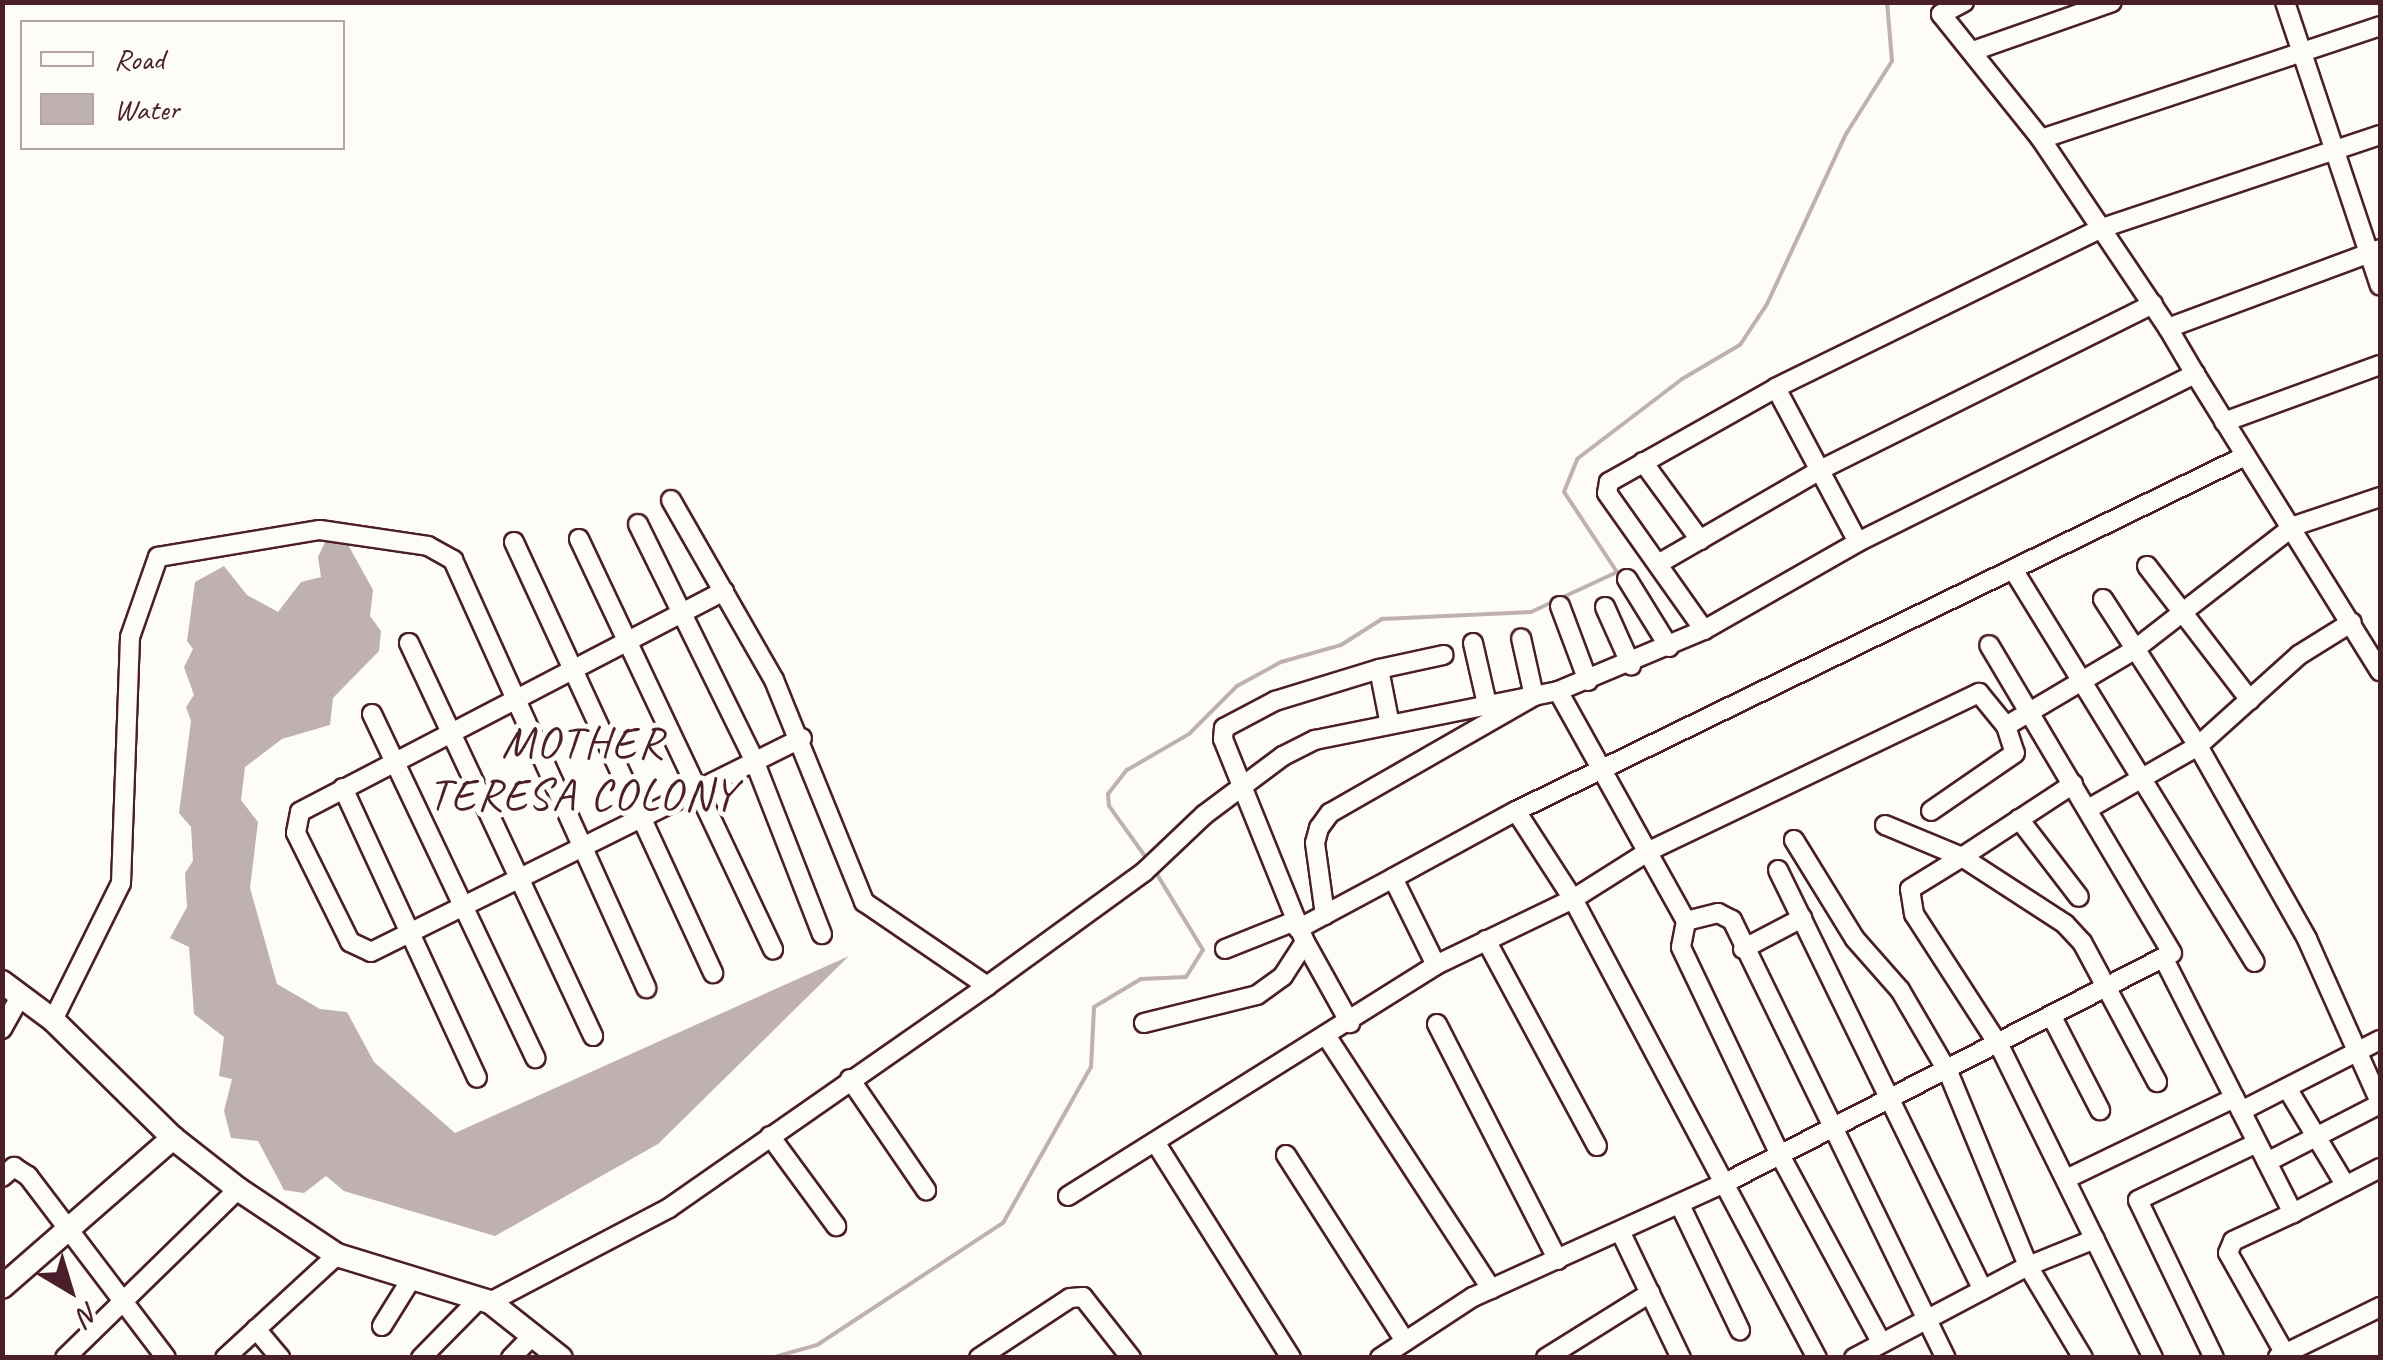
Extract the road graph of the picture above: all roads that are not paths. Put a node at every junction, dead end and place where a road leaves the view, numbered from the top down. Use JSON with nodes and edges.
{"nodes":[{"id":1,"x":1964,"y":2,"type":"edge"},
{"id":2,"x":2112,"y":2,"type":"edge"},
{"id":3,"x":2284,"y":2,"type":"edge"},
{"id":4,"x":2380,"y":26,"type":"edge"},
{"id":5,"x":1973,"y":52,"type":"junction"},
{"id":6,"x":2302,"y":53,"type":"junction"},
{"id":7,"x":2380,"y":135,"type":"edge"},
{"id":8,"x":2042,"y":139,"type":"junction"},
{"id":9,"x":2334,"y":152,"type":"junction"},
{"id":10,"x":2102,"y":228,"type":"junction"},
{"id":11,"x":2375,"y":251,"type":"edge"},
{"id":12,"x":2380,"y":286,"type":"edge"},
{"id":13,"x":2152,"y":304,"type":"junction"},
{"id":14,"x":2168,"y":328,"type":"junction"},
{"id":15,"x":2380,"y":364,"type":"edge"},
{"id":16,"x":2194,"y":374,"type":"junction"},
{"id":17,"x":1776,"y":388,"type":"junction"},
{"id":18,"x":2224,"y":422,"type":"junction"},
{"id":19,"x":2245,"y":456,"type":"junction"},
{"id":20,"x":1642,"y":462,"type":"junction"},
{"id":21,"x":1820,"y":470,"type":"junction"},
{"id":22,"x":2380,"y":497,"type":"edge"},
{"id":23,"x":671,"y":500,"type":"dead end"},
{"id":24,"x":638,"y":524,"type":"dead end"},
{"id":25,"x":2294,"y":526,"type":"junction"},
{"id":26,"x":579,"y":539,"type":"dead end"},
{"id":27,"x":1700,"y":540,"type":"junction"},
{"id":28,"x":514,"y":542,"type":"dead end"},
{"id":29,"x":1858,"y":542,"type":"junction"},
{"id":30,"x":1658,"y":564,"type":"junction"},
{"id":31,"x":2147,"y":566,"type":"dead end"},
{"id":32,"x":2014,"y":570,"type":"junction"},
{"id":33,"x":1627,"y":579,"type":"dead end"},
{"id":34,"x":724,"y":591,"type":"junction"},
{"id":35,"x":2103,"y":599,"type":"dead end"},
{"id":36,"x":1560,"y":606,"type":"dead end"},
{"id":37,"x":1606,"y":607,"type":"dead end"},
{"id":38,"x":681,"y":612,"type":"junction"},
{"id":39,"x":2182,"y":613,"type":"junction"},
{"id":40,"x":1704,"y":630,"type":"junction"},
{"id":41,"x":2356,"y":630,"type":"junction"},
{"id":42,"x":2380,"y":632,"type":"edge"},
{"id":43,"x":1522,"y":638,"type":"dead end"},
{"id":44,"x":628,"y":639,"type":"junction"},
{"id":45,"x":409,"y":643,"type":"dead end"},
{"id":46,"x":1473,"y":644,"type":"dead end"},
{"id":47,"x":1989,"y":645,"type":"dead end"},
{"id":48,"x":1670,"y":647,"type":"junction"},
{"id":49,"x":2134,"y":650,"type":"junction"},
{"id":50,"x":1443,"y":655,"type":"dead end"},
{"id":51,"x":1631,"y":665,"type":"junction"},
{"id":52,"x":572,"y":667,"type":"junction"},
{"id":53,"x":1379,"y":668,"type":"junction"},
{"id":54,"x":2380,"y":671,"type":"edge"},
{"id":55,"x":1588,"y":681,"type":"junction"},
{"id":56,"x":2082,"y":681,"type":"junction"},
{"id":57,"x":1558,"y":692,"type":"junction"},
{"id":58,"x":512,"y":696,"type":"junction"},
{"id":59,"x":1534,"y":696,"type":"junction"},
{"id":60,"x":2250,"y":700,"type":"junction"},
{"id":61,"x":1486,"y":704,"type":"junction"},
{"id":62,"x":372,"y":714,"type":"dead end"},
{"id":63,"x":2030,"y":714,"type":"junction"},
{"id":64,"x":1389,"y":720,"type":"junction"},
{"id":65,"x":2006,"y":726,"type":"junction"},
{"id":66,"x":453,"y":728,"type":"junction"},
{"id":67,"x":802,"y":738,"type":"junction"},
{"id":68,"x":2198,"y":746,"type":"junction"},
{"id":69,"x":395,"y":760,"type":"junction"},
{"id":70,"x":754,"y":760,"type":"junction"},
{"id":71,"x":1603,"y":770,"type":"junction"},
{"id":72,"x":2140,"y":777,"type":"junction"},
{"id":73,"x":2073,"y":784,"type":"junction"},
{"id":74,"x":1243,"y":786,"type":"junction"},
{"id":75,"x":698,"y":787,"type":"junction"},
{"id":76,"x":343,"y":788,"type":"junction"},
{"id":77,"x":2088,"y":809,"type":"junction"},
{"id":78,"x":1931,"y":810,"type":"dead end"},
{"id":79,"x":1516,"y":811,"type":"junction"},
{"id":80,"x":642,"y":814,"type":"junction"},
{"id":81,"x":2020,"y":819,"type":"junction"},
{"id":82,"x":1886,"y":826,"type":"dead end"},
{"id":83,"x":1794,"y":840,"type":"dead end"},
{"id":84,"x":577,"y":845,"type":"junction"},
{"id":85,"x":1649,"y":852,"type":"junction"},
{"id":86,"x":1962,"y":857,"type":"junction"},
{"id":87,"x":1778,"y":870,"type":"dead end"},
{"id":88,"x":519,"y":875,"type":"junction"},
{"id":89,"x":1393,"y":878,"type":"junction"},
{"id":90,"x":2079,"y":897,"type":"dead end"},
{"id":91,"x":1573,"y":899,"type":"junction"},
{"id":92,"x":464,"y":902,"type":"junction"},
{"id":93,"x":1324,"y":915,"type":"junction"},
{"id":94,"x":1802,"y":918,"type":"junction"},
{"id":95,"x":1686,"y":922,"type":"junction"},
{"id":96,"x":408,"y":930,"type":"junction"},
{"id":97,"x":1300,"y":931,"type":"junction"},
{"id":98,"x":822,"y":934,"type":"dead end"},
{"id":99,"x":1486,"y":940,"type":"junction"},
{"id":100,"x":773,"y":949,"type":"dead end"},
{"id":101,"x":1225,"y":949,"type":"dead end"},
{"id":102,"x":1743,"y":949,"type":"junction"},
{"id":103,"x":2165,"y":961,"type":"junction"},
{"id":104,"x":2255,"y":962,"type":"dead end"},
{"id":105,"x":1436,"y":965,"type":"junction"},
{"id":106,"x":713,"y":973,"type":"dead end"},
{"id":107,"x":987,"y":986,"type":"junction"},
{"id":108,"x":646,"y":988,"type":"dead end"},
{"id":109,"x":12,"y":989,"type":"edge"},
{"id":110,"x":2107,"y":990,"type":"junction"},
{"id":111,"x":2052,"y":1017,"type":"junction"},
{"id":112,"x":53,"y":1020,"type":"junction"},
{"id":113,"x":5,"y":1022,"type":"edge"},
{"id":114,"x":1350,"y":1022,"type":"junction"},
{"id":115,"x":1144,"y":1023,"type":"dead end"},
{"id":116,"x":1437,"y":1024,"type":"dead end"},
{"id":117,"x":593,"y":1036,"type":"dead end"},
{"id":118,"x":1327,"y":1037,"type":"junction"},
{"id":119,"x":2380,"y":1040,"type":"edge"},
{"id":120,"x":2000,"y":1047,"type":"junction"},
{"id":121,"x":2354,"y":1054,"type":"junction"},
{"id":122,"x":535,"y":1058,"type":"dead end"},
{"id":123,"x":1948,"y":1074,"type":"junction"},
{"id":124,"x":477,"y":1078,"type":"dead end"},
{"id":125,"x":850,"y":1079,"type":"junction"},
{"id":126,"x":2156,"y":1082,"type":"dead end"},
{"id":127,"x":2288,"y":1088,"type":"junction"},
{"id":128,"x":1892,"y":1098,"type":"junction"},
{"id":129,"x":2380,"y":1103,"type":"edge"},
{"id":130,"x":2238,"y":1104,"type":"junction"},
{"id":131,"x":2100,"y":1110,"type":"dead end"},
{"id":132,"x":1836,"y":1128,"type":"junction"},
{"id":133,"x":770,"y":1136,"type":"junction"},
{"id":134,"x":2316,"y":1136,"type":"junction"},
{"id":135,"x":173,"y":1138,"type":"junction"},
{"id":136,"x":2258,"y":1143,"type":"junction"},
{"id":137,"x":1157,"y":1145,"type":"junction"},
{"id":138,"x":1597,"y":1146,"type":"dead end"},
{"id":139,"x":1286,"y":1155,"type":"dead end"},
{"id":140,"x":1780,"y":1155,"type":"junction"},
{"id":141,"x":2267,"y":1162,"type":"junction"},
{"id":142,"x":2380,"y":1168,"type":"edge"},
{"id":143,"x":2,"y":1177,"type":"edge"},
{"id":144,"x":2066,"y":1180,"type":"junction"},
{"id":145,"x":1727,"y":1182,"type":"junction"},
{"id":146,"x":2346,"y":1186,"type":"junction"},
{"id":147,"x":238,"y":1189,"type":"junction"},
{"id":148,"x":926,"y":1190,"type":"dead end"},
{"id":149,"x":1068,"y":1196,"type":"dead end"},
{"id":150,"x":1680,"y":1205,"type":"junction"},
{"id":151,"x":2293,"y":1213,"type":"junction"},
{"id":152,"x":836,"y":1226,"type":"dead end"},
{"id":153,"x":64,"y":1232,"type":"junction"},
{"id":154,"x":1621,"y":1233,"type":"junction"},
{"id":155,"x":2095,"y":1239,"type":"junction"},
{"id":156,"x":337,"y":1255,"type":"junction"},
{"id":157,"x":1558,"y":1260,"type":"junction"},
{"id":158,"x":2028,"y":1266,"type":"junction"},
{"id":159,"x":410,"y":1281,"type":"junction"},
{"id":160,"x":2,"y":1288,"type":"edge"},
{"id":161,"x":1490,"y":1290,"type":"junction"},
{"id":162,"x":1983,"y":1290,"type":"junction"},
{"id":163,"x":1650,"y":1293,"type":"junction"},
{"id":164,"x":120,"y":1302,"type":"junction"},
{"id":165,"x":483,"y":1302,"type":"junction"},
{"id":166,"x":2380,"y":1307,"type":"edge"},
{"id":167,"x":1928,"y":1317,"type":"junction"},
{"id":168,"x":382,"y":1326,"type":"dead end"},
{"id":169,"x":256,"y":1329,"type":"junction"},
{"id":170,"x":1740,"y":1330,"type":"dead end"},
{"id":171,"x":534,"y":1334,"type":"junction"},
{"id":172,"x":1405,"y":1341,"type":"junction"},
{"id":173,"x":1881,"y":1342,"type":"junction"},
{"id":174,"x":2281,"y":1356,"type":"edge"},
{"id":175,"x":65,"y":1358,"type":"edge"},
{"id":176,"x":166,"y":1358,"type":"edge"},
{"id":177,"x":225,"y":1358,"type":"edge"},
{"id":178,"x":280,"y":1358,"type":"edge"},
{"id":179,"x":421,"y":1358,"type":"edge"},
{"id":180,"x":511,"y":1358,"type":"edge"},
{"id":181,"x":561,"y":1358,"type":"edge"},
{"id":182,"x":979,"y":1358,"type":"edge"},
{"id":183,"x":1131,"y":1358,"type":"edge"},
{"id":184,"x":1291,"y":1358,"type":"edge"},
{"id":185,"x":1380,"y":1358,"type":"edge"},
{"id":186,"x":1546,"y":1358,"type":"edge"},
{"id":187,"x":1681,"y":1358,"type":"edge"},
{"id":188,"x":1818,"y":1358,"type":"edge"},
{"id":189,"x":1854,"y":1358,"type":"edge"},
{"id":190,"x":1946,"y":1358,"type":"edge"},
{"id":191,"x":2083,"y":1358,"type":"edge"},
{"id":192,"x":2153,"y":1358,"type":"edge"},
{"id":193,"x":2214,"y":1358,"type":"edge"}],
"edges":[{"from":1,"to":5,"type":"street"},
{"from":2,"to":5,"type":"street"},
{"from":3,"to":6,"type":"street"},
{"from":4,"to":6,"type":"street"},
{"from":5,"to":8,"type":"street"},
{"from":6,"to":8,"type":"street"},
{"from":6,"to":9,"type":"street"},
{"from":7,"to":9,"type":"street"},
{"from":8,"to":10,"type":"street"},
{"from":9,"to":10,"type":"street"},
{"from":9,"to":11,"type":"street"},
{"from":10,"to":13,"type":"street"},
{"from":10,"to":17,"type":"street"},
{"from":11,"to":12,"type":"street"},
{"from":11,"to":14,"type":"street"},
{"from":13,"to":14,"type":"street"},
{"from":13,"to":21,"type":"street"},
{"from":14,"to":16,"type":"street"},
{"from":15,"to":18,"type":"street"},
{"from":16,"to":18,"type":"street"},
{"from":16,"to":29,"type":"street"},
{"from":17,"to":20,"type":"street"},
{"from":17,"to":21,"type":"street"},
{"from":18,"to":19,"type":"street"},
{"from":19,"to":25,"type":"street"},
{"from":19,"to":32,"type":"street"},
{"from":20,"to":27,"type":"street"},
{"from":20,"to":30,"type":"street"},
{"from":21,"to":27,"type":"street"},
{"from":21,"to":29,"type":"street"},
{"from":22,"to":25,"type":"street"},
{"from":23,"to":34,"type":"street"},
{"from":24,"to":38,"type":"street"},
{"from":25,"to":39,"type":"street"},
{"from":25,"to":41,"type":"street"},
{"from":26,"to":44,"type":"street"},
{"from":27,"to":30,"type":"street"},
{"from":28,"to":52,"type":"street"},
{"from":29,"to":40,"type":"street"},
{"from":30,"to":40,"type":"street"},
{"from":31,"to":39,"type":"street"},
{"from":32,"to":56,"type":"street"},
{"from":32,"to":71,"type":"street"},
{"from":33,"to":48,"type":"street"},
{"from":34,"to":38,"type":"street"},
{"from":34,"to":67,"type":"street"},
{"from":35,"to":49,"type":"street"},
{"from":36,"to":55,"type":"street"},
{"from":37,"to":51,"type":"street"},
{"from":38,"to":44,"type":"street"},
{"from":38,"to":70,"type":"street"},
{"from":39,"to":49,"type":"street"},
{"from":39,"to":60,"type":"street"},
{"from":40,"to":48,"type":"street"},
{"from":41,"to":42,"type":"street"},
{"from":41,"to":54,"type":"street"},
{"from":41,"to":60,"type":"street"},
{"from":43,"to":59,"type":"street"},
{"from":44,"to":52,"type":"street"},
{"from":44,"to":75,"type":"street"},
{"from":45,"to":66,"type":"street"},
{"from":46,"to":61,"type":"street"},
{"from":47,"to":63,"type":"street"},
{"from":48,"to":51,"type":"street"},
{"from":49,"to":56,"type":"street"},
{"from":49,"to":68,"type":"street"},
{"from":50,"to":53,"type":"street"},
{"from":51,"to":55,"type":"street"},
{"from":52,"to":58,"type":"street"},
{"from":52,"to":80,"type":"street"},
{"from":53,"to":64,"type":"street"},
{"from":53,"to":74,"type":"street"},
{"from":55,"to":57,"type":"street"},
{"from":56,"to":63,"type":"street"},
{"from":56,"to":72,"type":"street"},
{"from":57,"to":59,"type":"street"},
{"from":57,"to":71,"type":"street"},
{"from":58,"to":66,"type":"street"},
{"from":58,"to":84,"type":"street"},
{"from":58,"to":112,"type":"street"},
{"from":59,"to":61,"type":"street"},
{"from":59,"to":93,"type":"street"},
{"from":60,"to":68,"type":"street"},
{"from":61,"to":64,"type":"street"},
{"from":62,"to":69,"type":"street"},
{"from":63,"to":65,"type":"street"},
{"from":63,"to":73,"type":"street"},
{"from":64,"to":74,"type":"street"},
{"from":65,"to":78,"type":"street"},
{"from":65,"to":85,"type":"street"},
{"from":66,"to":69,"type":"street"},
{"from":66,"to":88,"type":"street"},
{"from":67,"to":70,"type":"street"},
{"from":67,"to":107,"type":"street"},
{"from":68,"to":72,"type":"street"},
{"from":68,"to":121,"type":"street"},
{"from":69,"to":76,"type":"street"},
{"from":69,"to":92,"type":"street"},
{"from":70,"to":75,"type":"street"},
{"from":70,"to":98,"type":"street"},
{"from":71,"to":79,"type":"street"},
{"from":71,"to":85,"type":"street"},
{"from":72,"to":77,"type":"street"},
{"from":72,"to":104,"type":"street"},
{"from":73,"to":77,"type":"street"},
{"from":73,"to":81,"type":"street"},
{"from":74,"to":97,"type":"street"},
{"from":74,"to":107,"type":"street"},
{"from":75,"to":80,"type":"street"},
{"from":75,"to":100,"type":"street"},
{"from":76,"to":96,"type":"street"},
{"from":76,"to":96,"type":"street"},
{"from":77,"to":103,"type":"street"},
{"from":79,"to":89,"type":"street"},
{"from":79,"to":91,"type":"street"},
{"from":80,"to":84,"type":"street"},
{"from":80,"to":106,"type":"street"},
{"from":81,"to":86,"type":"street"},
{"from":81,"to":90,"type":"street"},
{"from":82,"to":86,"type":"street"},
{"from":83,"to":123,"type":"street"},
{"from":84,"to":88,"type":"street"},
{"from":84,"to":108,"type":"street"},
{"from":85,"to":91,"type":"street"},
{"from":85,"to":95,"type":"street"},
{"from":86,"to":110,"type":"street"},
{"from":86,"to":120,"type":"street"},
{"from":87,"to":94,"type":"street"},
{"from":88,"to":92,"type":"street"},
{"from":88,"to":117,"type":"street"},
{"from":89,"to":93,"type":"street"},
{"from":89,"to":105,"type":"street"},
{"from":91,"to":99,"type":"street"},
{"from":91,"to":145,"type":"street"},
{"from":92,"to":96,"type":"street"},
{"from":92,"to":122,"type":"street"},
{"from":93,"to":97,"type":"street"},
{"from":94,"to":102,"type":"street"},
{"from":94,"to":128,"type":"street"},
{"from":95,"to":102,"type":"street"},
{"from":95,"to":140,"type":"street"},
{"from":96,"to":124,"type":"street"},
{"from":97,"to":101,"type":"street"},
{"from":97,"to":114,"type":"street"},
{"from":97,"to":115,"type":"street"},
{"from":99,"to":105,"type":"street"},
{"from":99,"to":138,"type":"street"},
{"from":102,"to":132,"type":"street"},
{"from":103,"to":110,"type":"street"},
{"from":103,"to":130,"type":"street"},
{"from":105,"to":114,"type":"street"},
{"from":107,"to":125,"type":"street"},
{"from":109,"to":112,"type":"street"},
{"from":109,"to":113,"type":"street"},
{"from":110,"to":111,"type":"street"},
{"from":110,"to":126,"type":"street"},
{"from":111,"to":120,"type":"street"},
{"from":111,"to":131,"type":"street"},
{"from":112,"to":135,"type":"street"},
{"from":114,"to":118,"type":"street"},
{"from":116,"to":157,"type":"street"},
{"from":118,"to":137,"type":"street"},
{"from":118,"to":161,"type":"street"},
{"from":119,"to":121,"type":"street"},
{"from":120,"to":123,"type":"street"},
{"from":120,"to":144,"type":"street"},
{"from":121,"to":127,"type":"street"},
{"from":121,"to":129,"type":"street"},
{"from":123,"to":128,"type":"street"},
{"from":123,"to":158,"type":"street"},
{"from":125,"to":133,"type":"street"},
{"from":125,"to":148,"type":"street"},
{"from":127,"to":130,"type":"street"},
{"from":127,"to":134,"type":"street"},
{"from":128,"to":132,"type":"street"},
{"from":128,"to":162,"type":"street"},
{"from":129,"to":134,"type":"street"},
{"from":130,"to":136,"type":"street"},
{"from":130,"to":144,"type":"street"},
{"from":132,"to":140,"type":"street"},
{"from":132,"to":167,"type":"street"},
{"from":133,"to":152,"type":"street"},
{"from":133,"to":165,"type":"street"},
{"from":134,"to":141,"type":"street"},
{"from":134,"to":146,"type":"street"},
{"from":135,"to":147,"type":"street"},
{"from":135,"to":153,"type":"street"},
{"from":136,"to":141,"type":"street"},
{"from":136,"to":193,"type":"street"},
{"from":137,"to":149,"type":"street"},
{"from":137,"to":184,"type":"street"},
{"from":139,"to":172,"type":"street"},
{"from":140,"to":145,"type":"street"},
{"from":140,"to":173,"type":"street"},
{"from":141,"to":151,"type":"street"},
{"from":142,"to":146,"type":"street"},
{"from":143,"to":153,"type":"street"},
{"from":144,"to":155,"type":"street"},
{"from":145,"to":150,"type":"street"},
{"from":145,"to":188,"type":"street"},
{"from":146,"to":151,"type":"street"},
{"from":147,"to":156,"type":"street"},
{"from":147,"to":164,"type":"street"},
{"from":150,"to":154,"type":"street"},
{"from":150,"to":170,"type":"street"},
{"from":151,"to":174,"type":"street"},
{"from":153,"to":160,"type":"street"},
{"from":153,"to":164,"type":"street"},
{"from":154,"to":157,"type":"street"},
{"from":154,"to":163,"type":"street"},
{"from":155,"to":158,"type":"street"},
{"from":155,"to":192,"type":"street"},
{"from":156,"to":159,"type":"street"},
{"from":156,"to":169,"type":"street"},
{"from":157,"to":161,"type":"street"},
{"from":158,"to":162,"type":"street"},
{"from":158,"to":191,"type":"street"},
{"from":159,"to":165,"type":"street"},
{"from":159,"to":168,"type":"street"},
{"from":161,"to":172,"type":"street"},
{"from":162,"to":167,"type":"street"},
{"from":163,"to":186,"type":"street"},
{"from":163,"to":187,"type":"street"},
{"from":164,"to":175,"type":"street"},
{"from":164,"to":176,"type":"street"},
{"from":165,"to":171,"type":"street"},
{"from":165,"to":179,"type":"street"},
{"from":166,"to":174,"type":"street"},
{"from":167,"to":173,"type":"street"},
{"from":167,"to":190,"type":"street"},
{"from":169,"to":177,"type":"street"},
{"from":169,"to":178,"type":"street"},
{"from":171,"to":180,"type":"street"},
{"from":171,"to":181,"type":"street"},
{"from":172,"to":185,"type":"street"},
{"from":173,"to":189,"type":"street"},
{"from":182,"to":183,"type":"street"}]}
